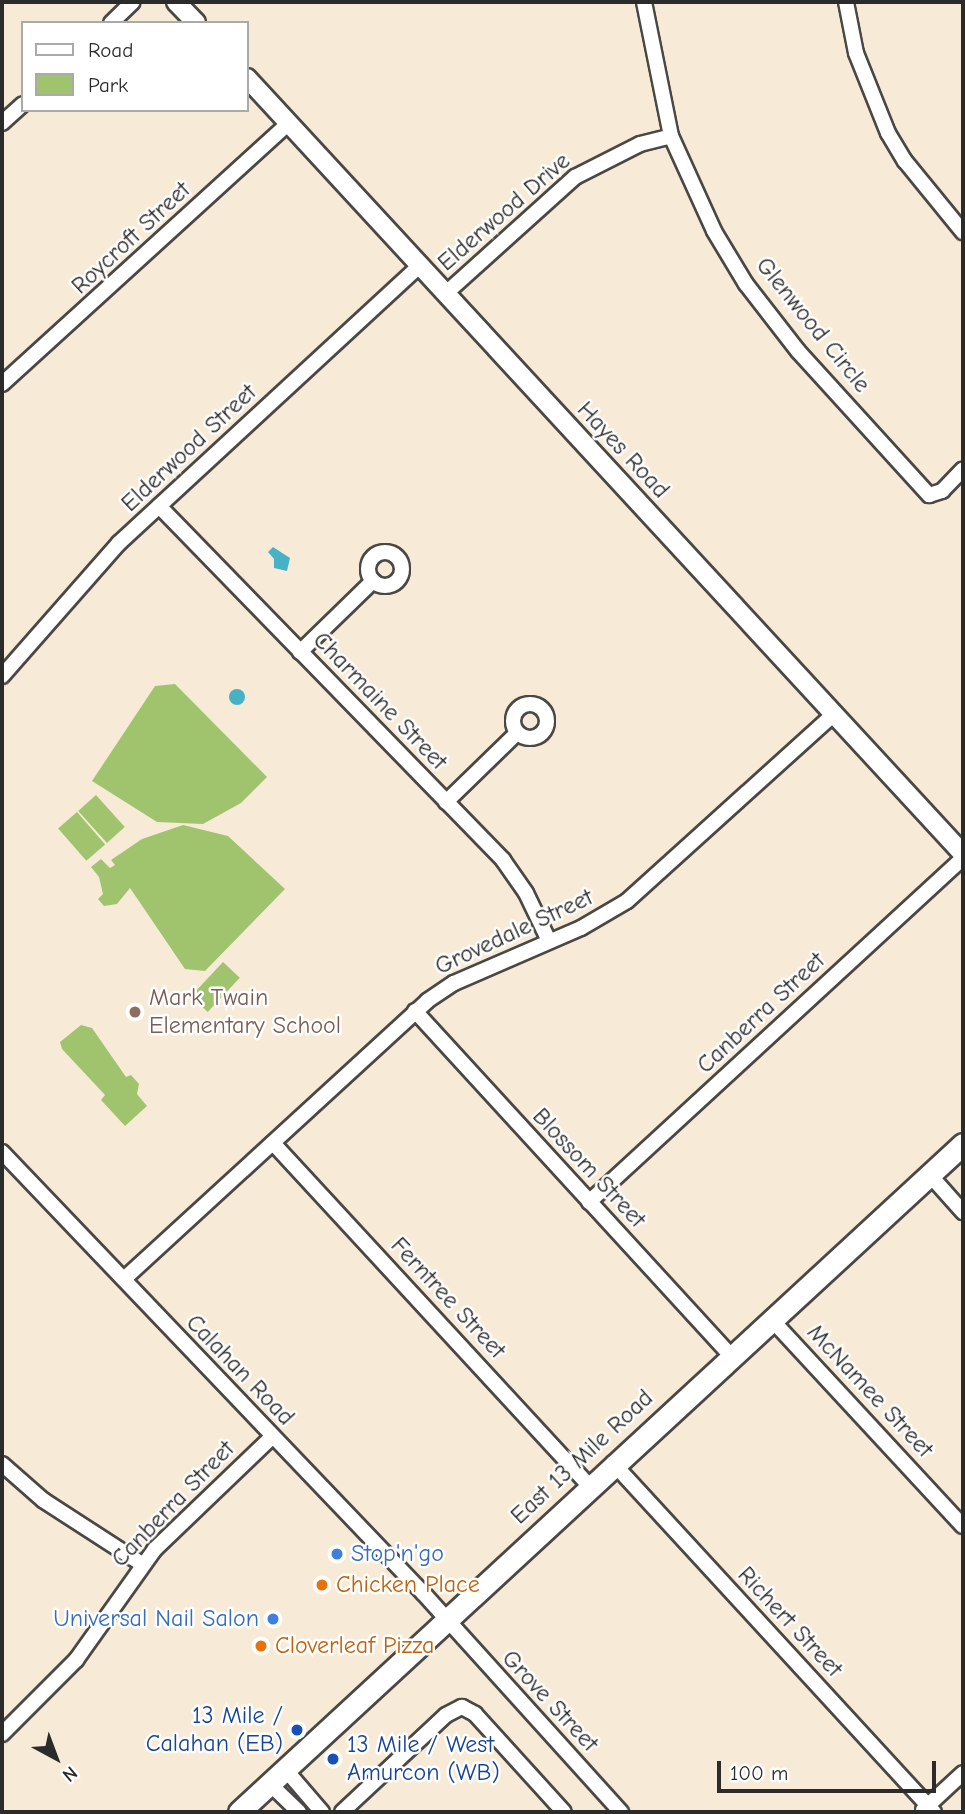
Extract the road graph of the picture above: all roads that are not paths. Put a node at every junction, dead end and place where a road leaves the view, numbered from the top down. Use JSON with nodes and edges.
{"nodes":[{"id":1,"x":133,"y":2,"type":"edge"},
{"id":2,"x":176,"y":2,"type":"edge"},
{"id":3,"x":645,"y":2,"type":"edge"},
{"id":4,"x":846,"y":2,"type":"edge"},
{"id":5,"x":113,"y":21,"type":"edge"},
{"id":6,"x":194,"y":21,"type":"edge"},
{"id":7,"x":248,"y":79,"type":"edge"},
{"id":8,"x":21,"y":106,"type":"edge"},
{"id":9,"x":2,"y":123,"type":"edge"},
{"id":10,"x":289,"y":123,"type":"junction"},
{"id":11,"x":671,"y":136,"type":"junction"},
{"id":12,"x":963,"y":232,"type":"edge"},
{"id":13,"x":419,"y":266,"type":"junction"},
{"id":14,"x":445,"y":294,"type":"junction"},
{"id":15,"x":2,"y":384,"type":"edge"},
{"id":16,"x":963,"y":469,"type":"edge"},
{"id":17,"x":159,"y":506,"type":"junction"},
{"id":18,"x":373,"y":581,"type":"dead end"},
{"id":19,"x":300,"y":652,"type":"junction"},
{"id":20,"x":2,"y":676,"type":"edge"},
{"id":21,"x":834,"y":714,"type":"junction"},
{"id":22,"x":517,"y":733,"type":"dead end"},
{"id":23,"x":446,"y":802,"type":"junction"},
{"id":24,"x":963,"y":856,"type":"edge"},
{"id":25,"x":549,"y":941,"type":"junction"},
{"id":26,"x":415,"y":1012,"type":"junction"},
{"id":27,"x":273,"y":1143,"type":"junction"},
{"id":28,"x":963,"y":1144,"type":"edge"},
{"id":29,"x":2,"y":1152,"type":"edge"},
{"id":30,"x":930,"y":1175,"type":"junction"},
{"id":31,"x":589,"y":1202,"type":"junction"},
{"id":32,"x":963,"y":1212,"type":"edge"},
{"id":33,"x":124,"y":1279,"type":"junction"},
{"id":34,"x":771,"y":1320,"type":"junction"},
{"id":35,"x":730,"y":1355,"type":"junction"},
{"id":36,"x":273,"y":1436,"type":"junction"},
{"id":37,"x":613,"y":1463,"type":"junction"},
{"id":38,"x":2,"y":1464,"type":"edge"},
{"id":39,"x":589,"y":1485,"type":"junction"},
{"id":40,"x":963,"y":1526,"type":"edge"},
{"id":41,"x":142,"y":1564,"type":"junction"},
{"id":42,"x":447,"y":1619,"type":"junction"},
{"id":43,"x":2,"y":1734,"type":"edge"},
{"id":44,"x":285,"y":1769,"type":"junction"},
{"id":45,"x":963,"y":1773,"type":"edge"},
{"id":46,"x":270,"y":1784,"type":"junction"},
{"id":47,"x":928,"y":1810,"type":"edge"},
{"id":48,"x":239,"y":1812,"type":"edge"},
{"id":49,"x":299,"y":1812,"type":"edge"},
{"id":50,"x":322,"y":1812,"type":"edge"},
{"id":51,"x":342,"y":1812,"type":"edge"},
{"id":52,"x":564,"y":1812,"type":"edge"},
{"id":53,"x":621,"y":1812,"type":"edge"}],
"edges":[{"from":1,"to":5,"type":"street"},
{"from":2,"to":6,"type":"street"},
{"from":3,"to":11,"type":"street","name":"Glenwood Circle"},
{"from":4,"to":12,"type":"street"},
{"from":7,"to":10,"type":"street","name":"Hayes Road"},
{"from":8,"to":9,"type":"street"},
{"from":10,"to":13,"type":"street","name":"Hayes Road"},
{"from":10,"to":15,"type":"street","name":"Roycroft Street"},
{"from":11,"to":14,"type":"street","name":"Elderwood Drive"},
{"from":11,"to":16,"type":"street","name":"Glenwood Circle"},
{"from":13,"to":14,"type":"street","name":"Hayes Road"},
{"from":13,"to":17,"type":"street","name":"Elderwood Street"},
{"from":14,"to":21,"type":"street","name":"Hayes Road"},
{"from":17,"to":19,"type":"street","name":"Charmaine Street"},
{"from":17,"to":20,"type":"street","name":"Elderwood Street"},
{"from":18,"to":19,"type":"street"},
{"from":19,"to":23,"type":"street","name":"Charmaine Street"},
{"from":21,"to":24,"type":"street","name":"Hayes Road"},
{"from":21,"to":25,"type":"street","name":"Grovedale Street"},
{"from":22,"to":23,"type":"street"},
{"from":23,"to":25,"type":"street","name":"Charmaine Street"},
{"from":24,"to":31,"type":"street","name":"Canberra Street"},
{"from":25,"to":26,"type":"street","name":"Grovedale Street"},
{"from":26,"to":27,"type":"street","name":"Grovedale Street"},
{"from":26,"to":31,"type":"street","name":"Blossom Street"},
{"from":27,"to":33,"type":"street","name":"Grovedale Street"},
{"from":27,"to":39,"type":"street","name":"Ferntree Street"},
{"from":28,"to":30,"type":"main road","name":"East 13 Mile Road"},
{"from":29,"to":33,"type":"street","name":"Calahan Road"},
{"from":30,"to":32,"type":"street"},
{"from":30,"to":34,"type":"main road","name":"East 13 Mile Road"},
{"from":31,"to":35,"type":"street","name":"Blossom Street"},
{"from":33,"to":36,"type":"street","name":"Calahan Road"},
{"from":34,"to":35,"type":"main road","name":"East 13 Mile Road"},
{"from":34,"to":40,"type":"street","name":"McNamee Street"},
{"from":35,"to":37,"type":"main road","name":"East 13 Mile Road"},
{"from":36,"to":41,"type":"street","name":"Canberra Street"},
{"from":36,"to":42,"type":"street","name":"Calahan Road"},
{"from":37,"to":39,"type":"main road","name":"East 13 Mile Road"},
{"from":37,"to":47,"type":"street","name":"Richert Street"},
{"from":38,"to":41,"type":"street"},
{"from":39,"to":42,"type":"main road","name":"East 13 Mile Road"},
{"from":41,"to":43,"type":"street","name":"Canberra Street"},
{"from":42,"to":44,"type":"main road","name":"East 13 Mile Road"},
{"from":42,"to":53,"type":"street","name":"Grove Street"},
{"from":44,"to":46,"type":"main road","name":"East 13 Mile Road"},
{"from":44,"to":50,"type":"street"},
{"from":45,"to":47,"type":"street"},
{"from":46,"to":48,"type":"main road","name":"East 13 Mile Road"},
{"from":46,"to":49,"type":"street"},
{"from":51,"to":52,"type":"street"}]}
